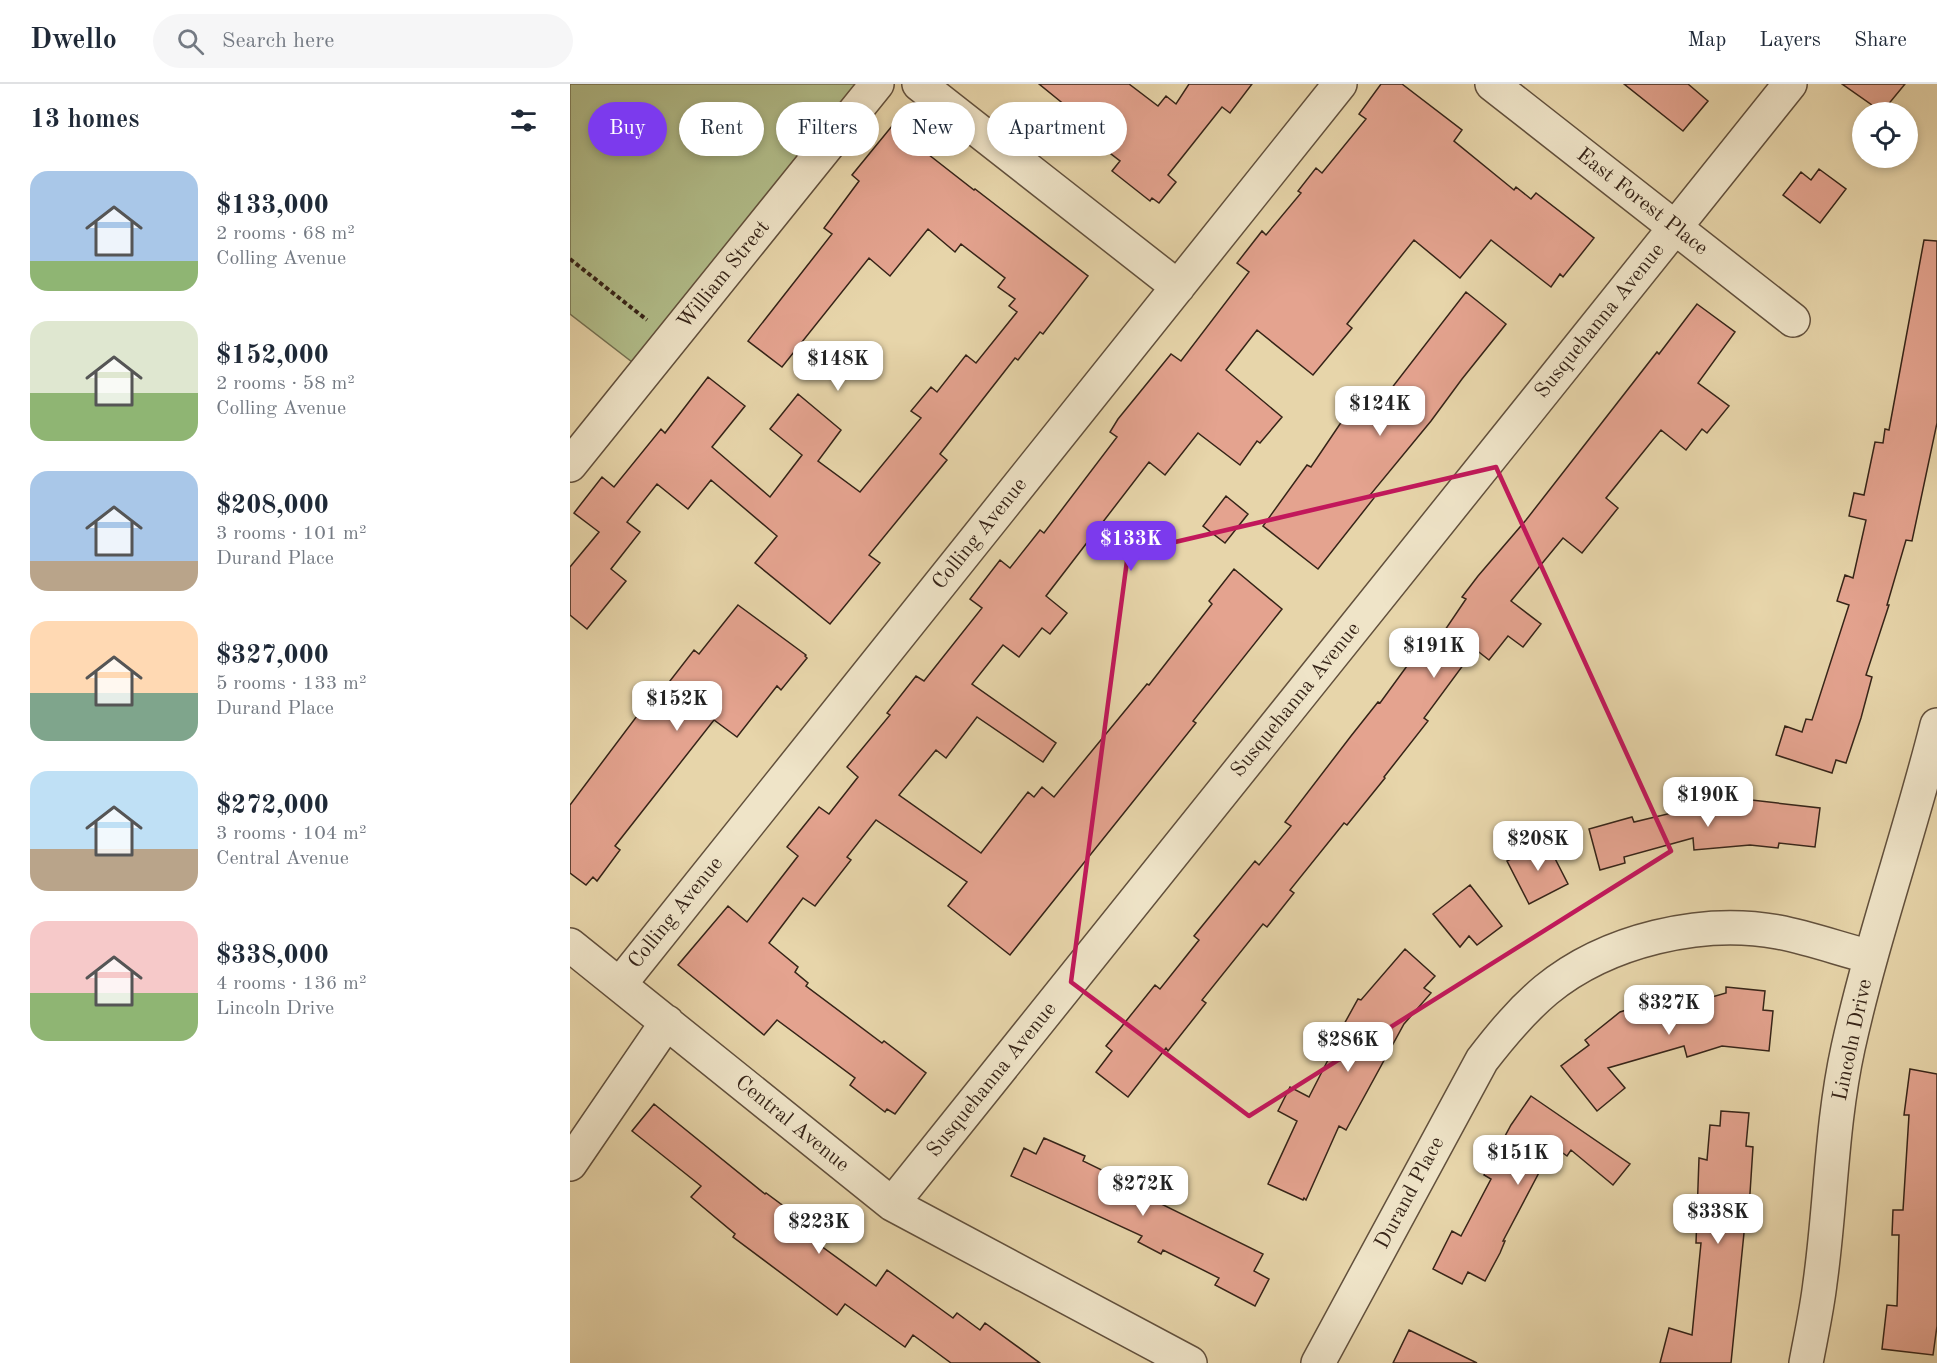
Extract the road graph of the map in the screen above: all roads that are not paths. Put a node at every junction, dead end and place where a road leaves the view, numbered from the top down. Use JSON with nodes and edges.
{"nodes":[{"id":1,"x":877,"y":84,"type":"edge"},
{"id":2,"x":919,"y":84,"type":"edge"},
{"id":3,"x":1340,"y":84,"type":"edge"},
{"id":4,"x":1492,"y":84,"type":"edge"},
{"id":5,"x":1790,"y":84,"type":"edge"},
{"id":6,"x":1675,"y":227,"type":"junction"},
{"id":7,"x":1178,"y":286,"type":"junction"},
{"id":8,"x":1793,"y":320,"type":"dead end"},
{"id":9,"x":570,"y":465,"type":"edge"},
{"id":10,"x":1937,"y":725,"type":"edge"},
{"id":11,"x":570,"y":945,"type":"edge"},
{"id":12,"x":1871,"y":957,"type":"junction"},
{"id":13,"x":620,"y":984,"type":"junction"},
{"id":14,"x":667,"y":1022,"type":"junction"},
{"id":15,"x":570,"y":1164,"type":"edge"},
{"id":16,"x":892,"y":1204,"type":"junction"},
{"id":17,"x":1190,"y":1363,"type":"edge"},
{"id":18,"x":1318,"y":1363,"type":"edge"},
{"id":19,"x":1806,"y":1363,"type":"edge"}],
"edges":[{"from":1,"to":9,"type":"street","name":"William Street"},
{"from":2,"to":7,"type":"street"},
{"from":3,"to":7,"type":"street","name":"Colling Avenue"},
{"from":4,"to":6,"type":"street","name":"East Forest Place"},
{"from":5,"to":6,"type":"street","name":"Susquehanna Avenue"},
{"from":6,"to":8,"type":"street","name":"East Forest Place"},
{"from":6,"to":16,"type":"street","name":"Susquehanna Avenue"},
{"from":7,"to":13,"type":"street","name":"Colling Avenue"},
{"from":10,"to":12,"type":"street","name":"Lincoln Drive"},
{"from":11,"to":13,"type":"street","name":"Central Avenue"},
{"from":12,"to":18,"type":"street","name":"Durand Place"},
{"from":12,"to":19,"type":"street","name":"Lincoln Drive"},
{"from":13,"to":14,"type":"street","name":"Central Avenue"},
{"from":14,"to":15,"type":"street"},
{"from":14,"to":16,"type":"street","name":"Central Avenue"},
{"from":16,"to":17,"type":"street","name":"Central Avenue"}]}
